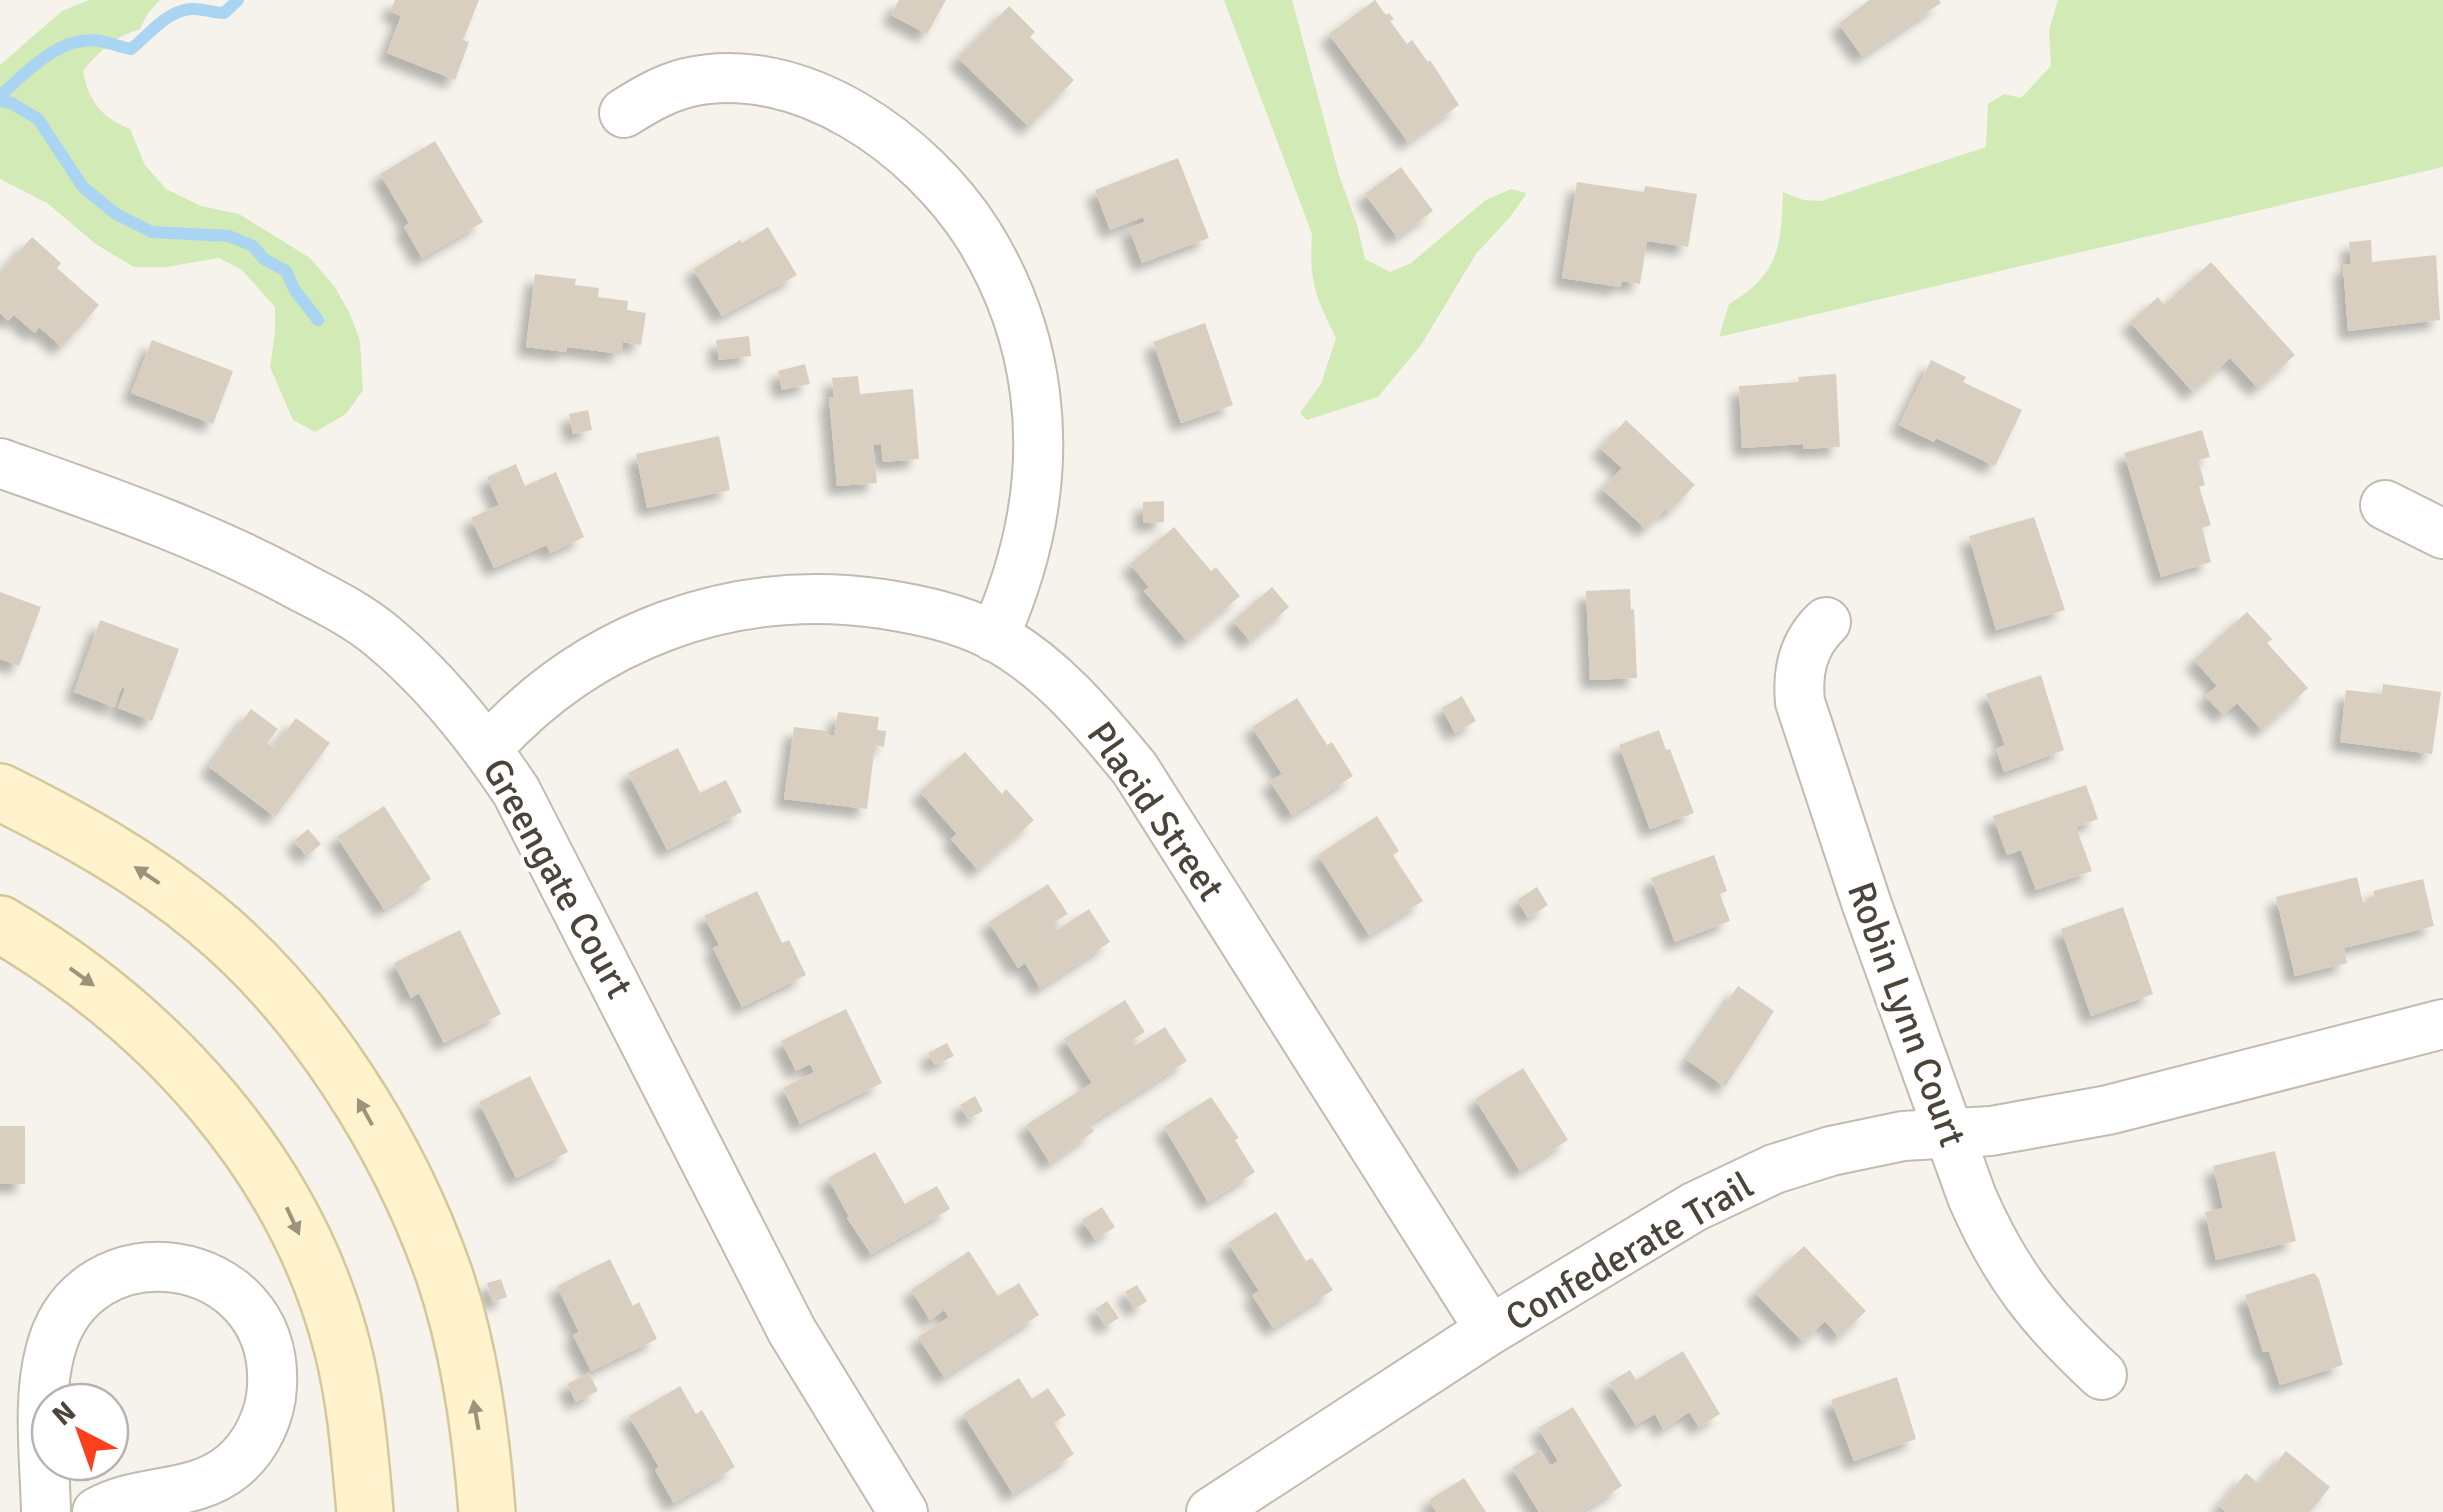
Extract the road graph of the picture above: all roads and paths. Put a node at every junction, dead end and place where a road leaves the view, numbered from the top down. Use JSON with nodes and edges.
{"nodes":[{"id":1,"x":624,"y":113,"type":"dead end"},
{"id":2,"x":0,"y":464,"type":"edge"},
{"id":3,"x":2385,"y":505,"type":"dead end"},
{"id":4,"x":2443,"y":534,"type":"edge"},
{"id":5,"x":1826,"y":622,"type":"dead end"},
{"id":6,"x":994,"y":636,"type":"junction"},
{"id":7,"x":488,"y":749,"type":"junction"},
{"id":8,"x":0,"y":792,"type":"edge"},
{"id":9,"x":0,"y":924,"type":"edge"},
{"id":10,"x":2443,"y":1024,"type":"edge"},
{"id":11,"x":1949,"y":1132,"type":"junction"},
{"id":12,"x":1490,"y":1330,"type":"junction"},
{"id":13,"x":2102,"y":1375,"type":"dead end"},
{"id":14,"x":46,"y":1512,"type":"edge"},
{"id":15,"x":98,"y":1512,"type":"edge"},
{"id":16,"x":366,"y":1512,"type":"edge"},
{"id":17,"x":487,"y":1512,"type":"edge"},
{"id":18,"x":903,"y":1512,"type":"edge"},
{"id":19,"x":1211,"y":1512,"type":"edge"}],
"edges":[{"from":1,"to":6,"type":"street"},
{"from":2,"to":7,"type":"street","name":"Greengate Court"},
{"from":3,"to":4,"type":"street"},
{"from":5,"to":11,"type":"street","name":"Robin Lynn Court"},
{"from":6,"to":7,"type":"street","name":"Placid Street"},
{"from":6,"to":12,"type":"street","name":"Placid Street"},
{"from":7,"to":18,"type":"street","name":"Greengate Court"},
{"from":17,"to":8,"type":"street","one_way":true},
{"from":9,"to":16,"type":"street","one_way":true},
{"from":10,"to":11,"type":"street","name":"Confederate Trail"},
{"from":11,"to":12,"type":"street","name":"Confederate Trail"},
{"from":11,"to":13,"type":"street","name":"Robin Lynn Court"},
{"from":12,"to":19,"type":"street","name":"Confederate Trail"},
{"from":14,"to":15,"type":"street"}]}
